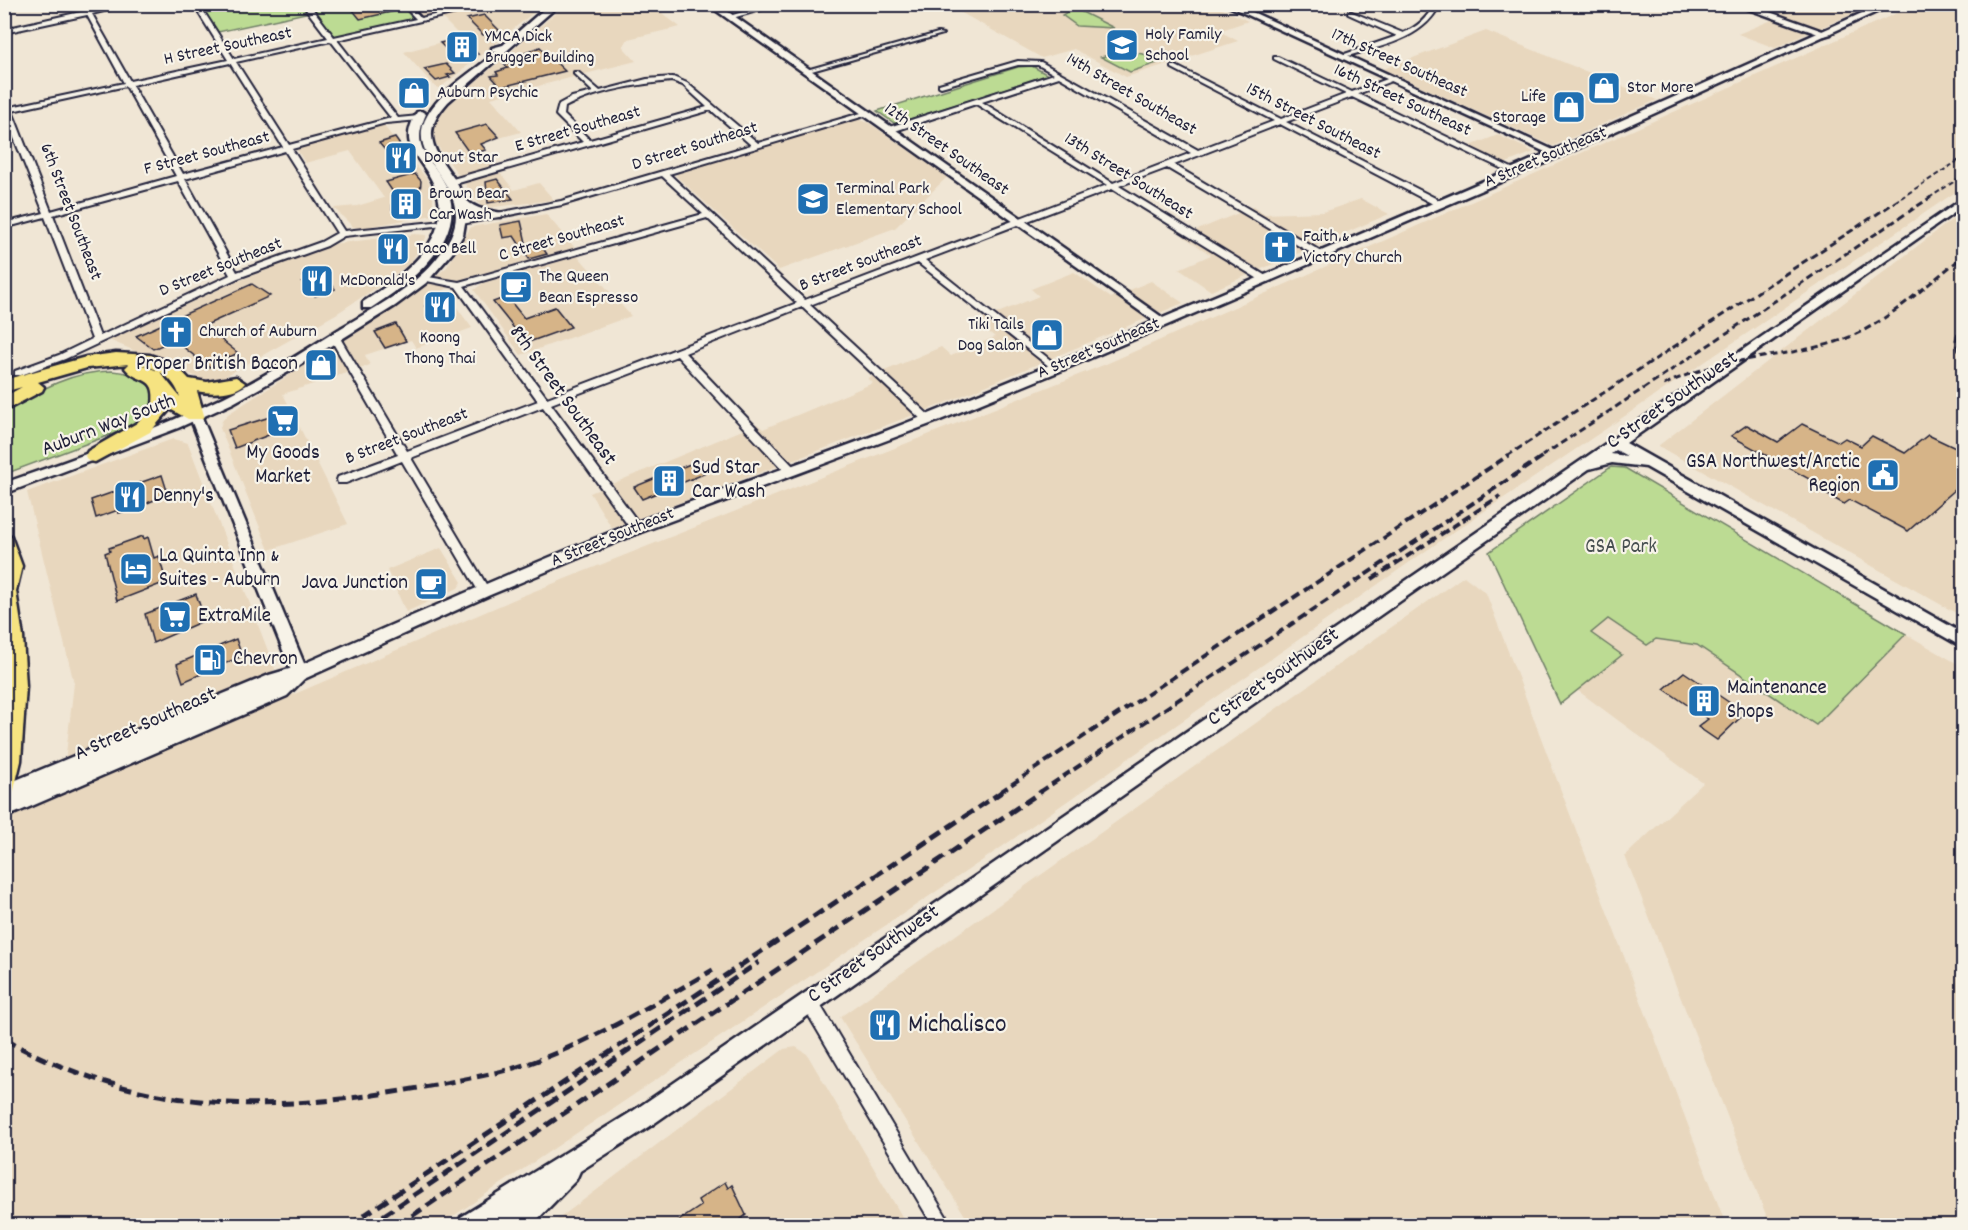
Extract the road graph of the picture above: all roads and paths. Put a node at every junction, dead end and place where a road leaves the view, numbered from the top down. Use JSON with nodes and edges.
{"nodes":[{"id":1,"x":84,"y":4,"type":"edge"},
{"id":2,"x":128,"y":4,"type":"edge"},
{"id":3,"x":196,"y":4,"type":"edge"},
{"id":4,"x":305,"y":4,"type":"edge"},
{"id":5,"x":405,"y":4,"type":"edge"},
{"id":6,"x":493,"y":4,"type":"edge"},
{"id":7,"x":556,"y":4,"type":"edge"},
{"id":8,"x":711,"y":4,"type":"edge"},
{"id":9,"x":778,"y":4,"type":"edge"},
{"id":10,"x":1228,"y":4,"type":"edge"},
{"id":11,"x":1437,"y":4,"type":"edge"},
{"id":12,"x":1738,"y":4,"type":"edge"},
{"id":13,"x":1890,"y":4,"type":"edge"},
{"id":14,"x":87,"y":13,"type":"junction"},
{"id":15,"x":1350,"y":13,"type":"dead end"},
{"id":16,"x":729,"y":17,"type":"junction"},
{"id":17,"x":420,"y":20,"type":"junction"},
{"id":18,"x":4,"y":31,"type":"edge"},
{"id":19,"x":940,"y":34,"type":"dead end"},
{"id":20,"x":1827,"y":34,"type":"junction"},
{"id":21,"x":1401,"y":35,"type":"junction"},
{"id":22,"x":332,"y":39,"type":"junction"},
{"id":23,"x":1342,"y":56,"type":"junction"},
{"id":24,"x":1276,"y":58,"type":"dead end"},
{"id":25,"x":230,"y":62,"type":"junction"},
{"id":26,"x":1174,"y":67,"type":"dead end"},
{"id":27,"x":806,"y":71,"type":"junction"},
{"id":28,"x":576,"y":73,"type":"dead end"},
{"id":29,"x":1061,"y":74,"type":"junction"},
{"id":30,"x":1392,"y":79,"type":"junction"},
{"id":31,"x":126,"y":85,"type":"junction"},
{"id":32,"x":941,"y":85,"type":"dead end"},
{"id":33,"x":598,"y":93,"type":"junction"},
{"id":34,"x":1352,"y":94,"type":"junction"},
{"id":35,"x":4,"y":99,"type":"edge"},
{"id":36,"x":977,"y":102,"type":"junction"},
{"id":37,"x":712,"y":108,"type":"junction"},
{"id":38,"x":7,"y":111,"type":"edge"},
{"id":39,"x":865,"y":113,"type":"junction"},
{"id":40,"x":425,"y":117,"type":"junction"},
{"id":41,"x":395,"y":119,"type":"junction"},
{"id":42,"x":1280,"y":122,"type":"junction"},
{"id":43,"x":889,"y":130,"type":"junction"},
{"id":44,"x":588,"y":143,"type":"junction"},
{"id":45,"x":757,"y":146,"type":"junction"},
{"id":46,"x":285,"y":148,"type":"junction"},
{"id":47,"x":1197,"y":153,"type":"junction"},
{"id":48,"x":1557,"y":154,"type":"junction"},
{"id":49,"x":1167,"y":164,"type":"junction"},
{"id":50,"x":1516,"y":172,"type":"junction"},
{"id":51,"x":664,"y":173,"type":"junction"},
{"id":52,"x":179,"y":178,"type":"junction"},
{"id":53,"x":455,"y":186,"type":"junction"},
{"id":54,"x":1113,"y":186,"type":"junction"},
{"id":55,"x":1964,"y":201,"type":"edge"},
{"id":56,"x":463,"y":203,"type":"junction"},
{"id":57,"x":1438,"y":203,"type":"junction"},
{"id":58,"x":49,"y":214,"type":"junction"},
{"id":59,"x":497,"y":215,"type":"junction"},
{"id":60,"x":709,"y":215,"type":"junction"},
{"id":61,"x":444,"y":222,"type":"junction"},
{"id":62,"x":462,"y":222,"type":"junction"},
{"id":63,"x":1019,"y":222,"type":"junction"},
{"id":64,"x":4,"y":226,"type":"edge"},
{"id":65,"x":342,"y":234,"type":"junction"},
{"id":66,"x":1319,"y":254,"type":"junction"},
{"id":67,"x":920,"y":260,"type":"junction"},
{"id":68,"x":436,"y":265,"type":"junction"},
{"id":69,"x":235,"y":276,"type":"junction"},
{"id":70,"x":425,"y":278,"type":"junction"},
{"id":71,"x":1263,"y":278,"type":"junction"},
{"id":72,"x":459,"y":285,"type":"junction"},
{"id":73,"x":804,"y":303,"type":"junction"},
{"id":74,"x":1162,"y":322,"type":"junction"},
{"id":75,"x":334,"y":338,"type":"junction"},
{"id":76,"x":97,"y":340,"type":"junction"},
{"id":77,"x":678,"y":351,"type":"junction"},
{"id":78,"x":1055,"y":368,"type":"junction"},
{"id":79,"x":18,"y":373,"type":"dead end"},
{"id":80,"x":160,"y":382,"type":"junction"},
{"id":81,"x":184,"y":383,"type":"junction"},
{"id":82,"x":236,"y":383,"type":"junction"},
{"id":83,"x":4,"y":386,"type":"edge"},
{"id":84,"x":544,"y":402,"type":"junction"},
{"id":85,"x":4,"y":405,"type":"edge"},
{"id":86,"x":195,"y":415,"type":"junction"},
{"id":87,"x":928,"y":420,"type":"junction"},
{"id":88,"x":1614,"y":442,"type":"junction"},
{"id":89,"x":95,"y":456,"type":"junction"},
{"id":90,"x":404,"y":456,"type":"junction"},
{"id":91,"x":1578,"y":468,"type":"junction"},
{"id":92,"x":790,"y":470,"type":"junction"},
{"id":93,"x":1672,"y":476,"type":"junction"},
{"id":94,"x":342,"y":480,"type":"dead end"},
{"id":95,"x":4,"y":489,"type":"edge"},
{"id":96,"x":636,"y":528,"type":"junction"},
{"id":97,"x":4,"y":541,"type":"edge"},
{"id":98,"x":5,"y":589,"type":"edge"},
{"id":99,"x":484,"y":591,"type":"junction"},
{"id":100,"x":1964,"y":642,"type":"edge"},
{"id":101,"x":300,"y":673,"type":"junction"},
{"id":102,"x":4,"y":786,"type":"edge"},
{"id":103,"x":4,"y":794,"type":"edge"},
{"id":104,"x":4,"y":810,"type":"edge"},
{"id":105,"x":808,"y":1001,"type":"junction"},
{"id":106,"x":584,"y":1156,"type":"junction"},
{"id":107,"x":470,"y":1226,"type":"edge"},
{"id":108,"x":513,"y":1226,"type":"edge"},
{"id":109,"x":943,"y":1226,"type":"edge"}],
"edges":[{"from":1,"to":14,"type":"street"},
{"from":2,"to":14,"type":"street"},
{"from":3,"to":25,"type":"street"},
{"from":4,"to":22,"type":"street"},
{"from":5,"to":17,"type":"street"},
{"from":6,"to":17,"type":"street","name":"H Street Southeast"},
{"from":7,"to":40,"type":"main road"},
{"from":8,"to":16,"type":"street","name":"12th Street Southeast"},
{"from":9,"to":16,"type":"street"},
{"from":10,"to":23,"type":"street","name":"17th Street Southeast"},
{"from":11,"to":21,"type":"street"},
{"from":12,"to":20,"type":"street"},
{"from":13,"to":20,"type":"main road","name":"A Street Southeast"},
{"from":14,"to":18,"type":"street"},
{"from":14,"to":31,"type":"street"},
{"from":15,"to":21,"type":"street"},
{"from":16,"to":27,"type":"street","name":"12th Street Southeast"},
{"from":17,"to":22,"type":"street","name":"H Street Southeast"},
{"from":19,"to":27,"type":"street"},
{"from":20,"to":48,"type":"main road","name":"A Street Southeast"},
{"from":21,"to":23,"type":"street"},
{"from":22,"to":25,"type":"street","name":"H Street Southeast"},
{"from":22,"to":41,"type":"street"},
{"from":23,"to":30,"type":"street","name":"17th Street Southeast"},
{"from":24,"to":34,"type":"street","name":"16th Street Southeast"},
{"from":25,"to":31,"type":"street","name":"H Street Southeast"},
{"from":25,"to":46,"type":"street"},
{"from":26,"to":42,"type":"street","name":"15th Street Southeast"},
{"from":27,"to":39,"type":"street","name":"12th Street Southeast"},
{"from":28,"to":33,"type":"street"},
{"from":29,"to":32,"type":"street","name":"14th Street Southeast"},
{"from":29,"to":36,"type":"street"},
{"from":29,"to":47,"type":"street","name":"14th Street Southeast"},
{"from":30,"to":34,"type":"street","name":"B Street Southeast"},
{"from":30,"to":48,"type":"street","name":"17th Street Southeast"},
{"from":31,"to":38,"type":"street","name":"H Street Southeast"},
{"from":31,"to":52,"type":"street"},
{"from":33,"to":37,"type":"street"},
{"from":33,"to":44,"type":"street"},
{"from":34,"to":42,"type":"street","name":"B Street Southeast"},
{"from":34,"to":50,"type":"street","name":"16th Street Southeast"},
{"from":35,"to":38,"type":"street","name":"6th Street Southeast"},
{"from":36,"to":43,"type":"street"},
{"from":36,"to":54,"type":"street","name":"13th Street Southeast"},
{"from":37,"to":44,"type":"street","name":"E Street Southeast"},
{"from":37,"to":45,"type":"street"},
{"from":38,"to":58,"type":"street","name":"6th Street Southeast"},
{"from":39,"to":43,"type":"street","name":"12th Street Southeast"},
{"from":39,"to":45,"type":"street","name":"D Street Southeast"},
{"from":40,"to":41,"type":"street","name":"F Street Southeast"},
{"from":40,"to":53,"type":"main road","name":"Auburn Way South"},
{"from":40,"to":61,"type":"main road","name":"Auburn Way South"},
{"from":41,"to":46,"type":"street","name":"F Street Southeast"},
{"from":42,"to":47,"type":"street","name":"B Street Southeast"},
{"from":42,"to":57,"type":"street","name":"15th Street Southeast"},
{"from":43,"to":63,"type":"street","name":"12th Street Southeast"},
{"from":44,"to":53,"type":"street","name":"E Street Southeast"},
{"from":45,"to":51,"type":"street","name":"D Street Southeast"},
{"from":46,"to":52,"type":"street","name":"F Street Southeast"},
{"from":46,"to":65,"type":"street"},
{"from":47,"to":49,"type":"street","name":"B Street Southeast"},
{"from":48,"to":50,"type":"main road","name":"A Street Southeast"},
{"from":49,"to":54,"type":"street","name":"B Street Southeast"},
{"from":49,"to":66,"type":"street","name":"14th Street Southeast"},
{"from":50,"to":57,"type":"main road","name":"A Street Southeast"},
{"from":51,"to":59,"type":"street","name":"D Street Southeast"},
{"from":51,"to":60,"type":"street"},
{"from":52,"to":58,"type":"street","name":"F Street Southeast"},
{"from":52,"to":69,"type":"street"},
{"from":53,"to":56,"type":"main road","name":"Auburn Way South"},
{"from":53,"to":61,"type":"main road"},
{"from":54,"to":63,"type":"street","name":"B Street Southeast"},
{"from":54,"to":71,"type":"street","name":"13th Street Southeast"},
{"from":55,"to":88,"type":"main road","name":"C Street Southwest"},
{"from":56,"to":59,"type":"main road"},
{"from":56,"to":62,"type":"main road","name":"Auburn Way South"},
{"from":57,"to":66,"type":"main road","name":"A Street Southeast"},
{"from":58,"to":64,"type":"street","name":"F Street Southeast"},
{"from":58,"to":76,"type":"street","name":"6th Street Southeast"},
{"from":59,"to":62,"type":"street","name":"D Street Southeast"},
{"from":60,"to":72,"type":"street","name":"C Street Southeast"},
{"from":60,"to":73,"type":"street"},
{"from":61,"to":65,"type":"street","name":"D Street Southeast"},
{"from":61,"to":68,"type":"main road"},
{"from":61,"to":82,"type":"main road","name":"Auburn Way South"},
{"from":62,"to":68,"type":"main road","name":"Auburn Way South"},
{"from":63,"to":67,"type":"street","name":"B Street Southeast"},
{"from":63,"to":74,"type":"street","name":"12th Street Southeast"},
{"from":65,"to":69,"type":"street","name":"D Street Southeast"},
{"from":66,"to":71,"type":"main road","name":"A Street Southeast"},
{"from":67,"to":73,"type":"street","name":"B Street Southeast"},
{"from":67,"to":78,"type":"street"},
{"from":68,"to":70,"type":"main road","name":"Auburn Way South"},
{"from":69,"to":76,"type":"street","name":"D Street Southeast"},
{"from":70,"to":72,"type":"street","name":"C Street Southeast"},
{"from":70,"to":75,"type":"main road","name":"Auburn Way South"},
{"from":71,"to":74,"type":"main road","name":"A Street Southeast"},
{"from":72,"to":84,"type":"street","name":"8th Street Southeast"},
{"from":73,"to":77,"type":"street","name":"B Street Southeast"},
{"from":73,"to":87,"type":"street"},
{"from":74,"to":78,"type":"main road","name":"A Street Southeast"},
{"from":75,"to":86,"type":"main road","name":"Auburn Way South"},
{"from":75,"to":90,"type":"street"},
{"from":76,"to":79,"type":"street","name":"D Street Southeast"},
{"from":77,"to":84,"type":"street","name":"B Street Southeast"},
{"from":77,"to":92,"type":"street"},
{"from":78,"to":87,"type":"main road","name":"A Street Southeast"},
{"from":80,"to":85,"type":"highway"},
{"from":80,"to":86,"type":"highway"},
{"from":80,"to":89,"type":"highway"},
{"from":81,"to":82,"type":"highway"},
{"from":81,"to":83,"type":"highway"},
{"from":81,"to":86,"type":"highway"},
{"from":82,"to":86,"type":"main road","name":"Auburn Way South"},
{"from":84,"to":90,"type":"street","name":"B Street Southeast"},
{"from":84,"to":96,"type":"street","name":"8th Street Southeast"},
{"from":86,"to":89,"type":"main road","name":"Auburn Way South"},
{"from":86,"to":101,"type":"street"},
{"from":87,"to":92,"type":"main road","name":"A Street Southeast"},
{"from":88,"to":91,"type":"main road","name":"C Street Southwest"},
{"from":88,"to":93,"type":"main road"},
{"from":89,"to":95,"type":"main road","name":"Auburn Way South"},
{"from":90,"to":94,"type":"street","name":"B Street Southeast"},
{"from":90,"to":99,"type":"street"},
{"from":91,"to":93,"type":"main road"},
{"from":91,"to":105,"type":"main road","name":"C Street Southwest"},
{"from":92,"to":96,"type":"main road","name":"A Street Southeast"},
{"from":93,"to":100,"type":"main road"},
{"from":96,"to":99,"type":"main road","name":"A Street Southeast"},
{"from":97,"to":98,"type":"highway"},
{"from":98,"to":102,"type":"highway"},
{"from":99,"to":101,"type":"main road","name":"A Street Southeast"},
{"from":101,"to":103,"type":"main road","name":"A Street Southeast"},
{"from":101,"to":104,"type":"main road","name":"A Street Southeast"},
{"from":105,"to":106,"type":"main road","name":"C Street Southwest"},
{"from":105,"to":109,"type":"street"},
{"from":106,"to":107,"type":"main road","name":"C Street Southwest"},
{"from":106,"to":108,"type":"main road","name":"C Street Southwest"}]}
